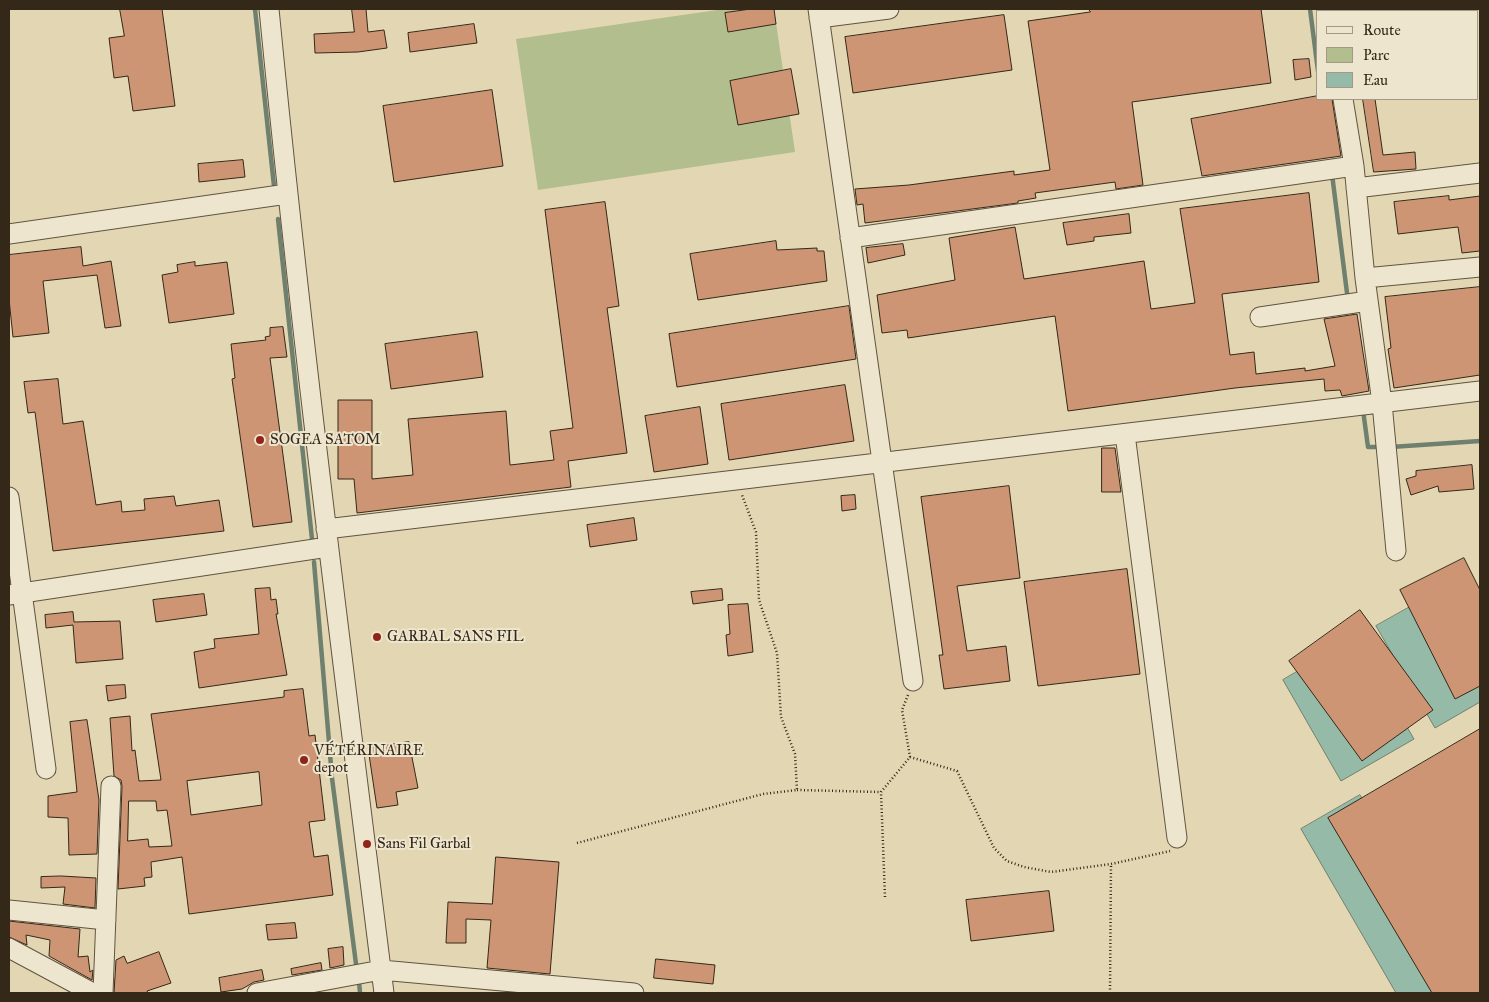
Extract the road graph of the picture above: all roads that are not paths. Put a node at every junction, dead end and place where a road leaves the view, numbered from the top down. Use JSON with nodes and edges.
{"nodes":[{"id":1,"x":269,"y":9,"type":"edge"},
{"id":2,"x":889,"y":9,"type":"edge"},
{"id":3,"x":818,"y":13,"type":"edge"},
{"id":4,"x":1343,"y":100,"type":"edge"},
{"id":5,"x":1354,"y":166,"type":"junction"},
{"id":6,"x":1480,"y":173,"type":"edge"},
{"id":7,"x":1356,"y":188,"type":"junction"},
{"id":8,"x":287,"y":194,"type":"junction"},
{"id":9,"x":9,"y":234,"type":"edge"},
{"id":10,"x":850,"y":238,"type":"junction"},
{"id":11,"x":1480,"y":267,"type":"edge"},
{"id":12,"x":1365,"y":278,"type":"junction"},
{"id":13,"x":1364,"y":302,"type":"junction"},
{"id":14,"x":1260,"y":317,"type":"dead end"},
{"id":15,"x":1480,"y":391,"type":"edge"},
{"id":16,"x":1383,"y":411,"type":"junction"},
{"id":17,"x":1125,"y":434,"type":"junction"},
{"id":18,"x":882,"y":463,"type":"junction"},
{"id":19,"x":9,"y":498,"type":"edge"},
{"id":20,"x":327,"y":538,"type":"junction"},
{"id":21,"x":1396,"y":551,"type":"dead end"},
{"id":22,"x":15,"y":594,"type":"edge"},
{"id":23,"x":913,"y":681,"type":"road end"},
{"id":24,"x":46,"y":769,"type":"dead end"},
{"id":25,"x":111,"y":786,"type":"dead end"},
{"id":26,"x":1177,"y":838,"type":"road end"},
{"id":27,"x":9,"y":910,"type":"edge"},
{"id":28,"x":106,"y":920,"type":"junction"},
{"id":29,"x":9,"y":948,"type":"edge"},
{"id":30,"x":381,"y":970,"type":"junction"},
{"id":31,"x":93,"y":993,"type":"edge"},
{"id":32,"x":103,"y":993,"type":"edge"},
{"id":33,"x":257,"y":993,"type":"edge"},
{"id":34,"x":384,"y":993,"type":"edge"},
{"id":35,"x":634,"y":993,"type":"edge"}],
"edges":[{"from":1,"to":8,"type":"street"},
{"from":2,"to":3,"type":"street"},
{"from":3,"to":10,"type":"street"},
{"from":4,"to":5,"type":"street"},
{"from":5,"to":7,"type":"street"},
{"from":5,"to":10,"type":"street"},
{"from":6,"to":7,"type":"street"},
{"from":7,"to":12,"type":"street"},
{"from":8,"to":9,"type":"street"},
{"from":8,"to":20,"type":"street"},
{"from":10,"to":18,"type":"street"},
{"from":11,"to":12,"type":"street"},
{"from":12,"to":13,"type":"street"},
{"from":13,"to":14,"type":"street"},
{"from":13,"to":16,"type":"street"},
{"from":15,"to":16,"type":"street"},
{"from":16,"to":17,"type":"street"},
{"from":16,"to":21,"type":"street"},
{"from":17,"to":18,"type":"street"},
{"from":17,"to":26,"type":"street"},
{"from":18,"to":20,"type":"street"},
{"from":18,"to":23,"type":"street"},
{"from":19,"to":22,"type":"street"},
{"from":20,"to":22,"type":"street"},
{"from":20,"to":30,"type":"street"},
{"from":22,"to":24,"type":"street"},
{"from":25,"to":28,"type":"street"},
{"from":27,"to":28,"type":"street"},
{"from":28,"to":32,"type":"street"},
{"from":29,"to":31,"type":"street"},
{"from":30,"to":33,"type":"street"},
{"from":30,"to":34,"type":"street"},
{"from":30,"to":35,"type":"street"}]}
